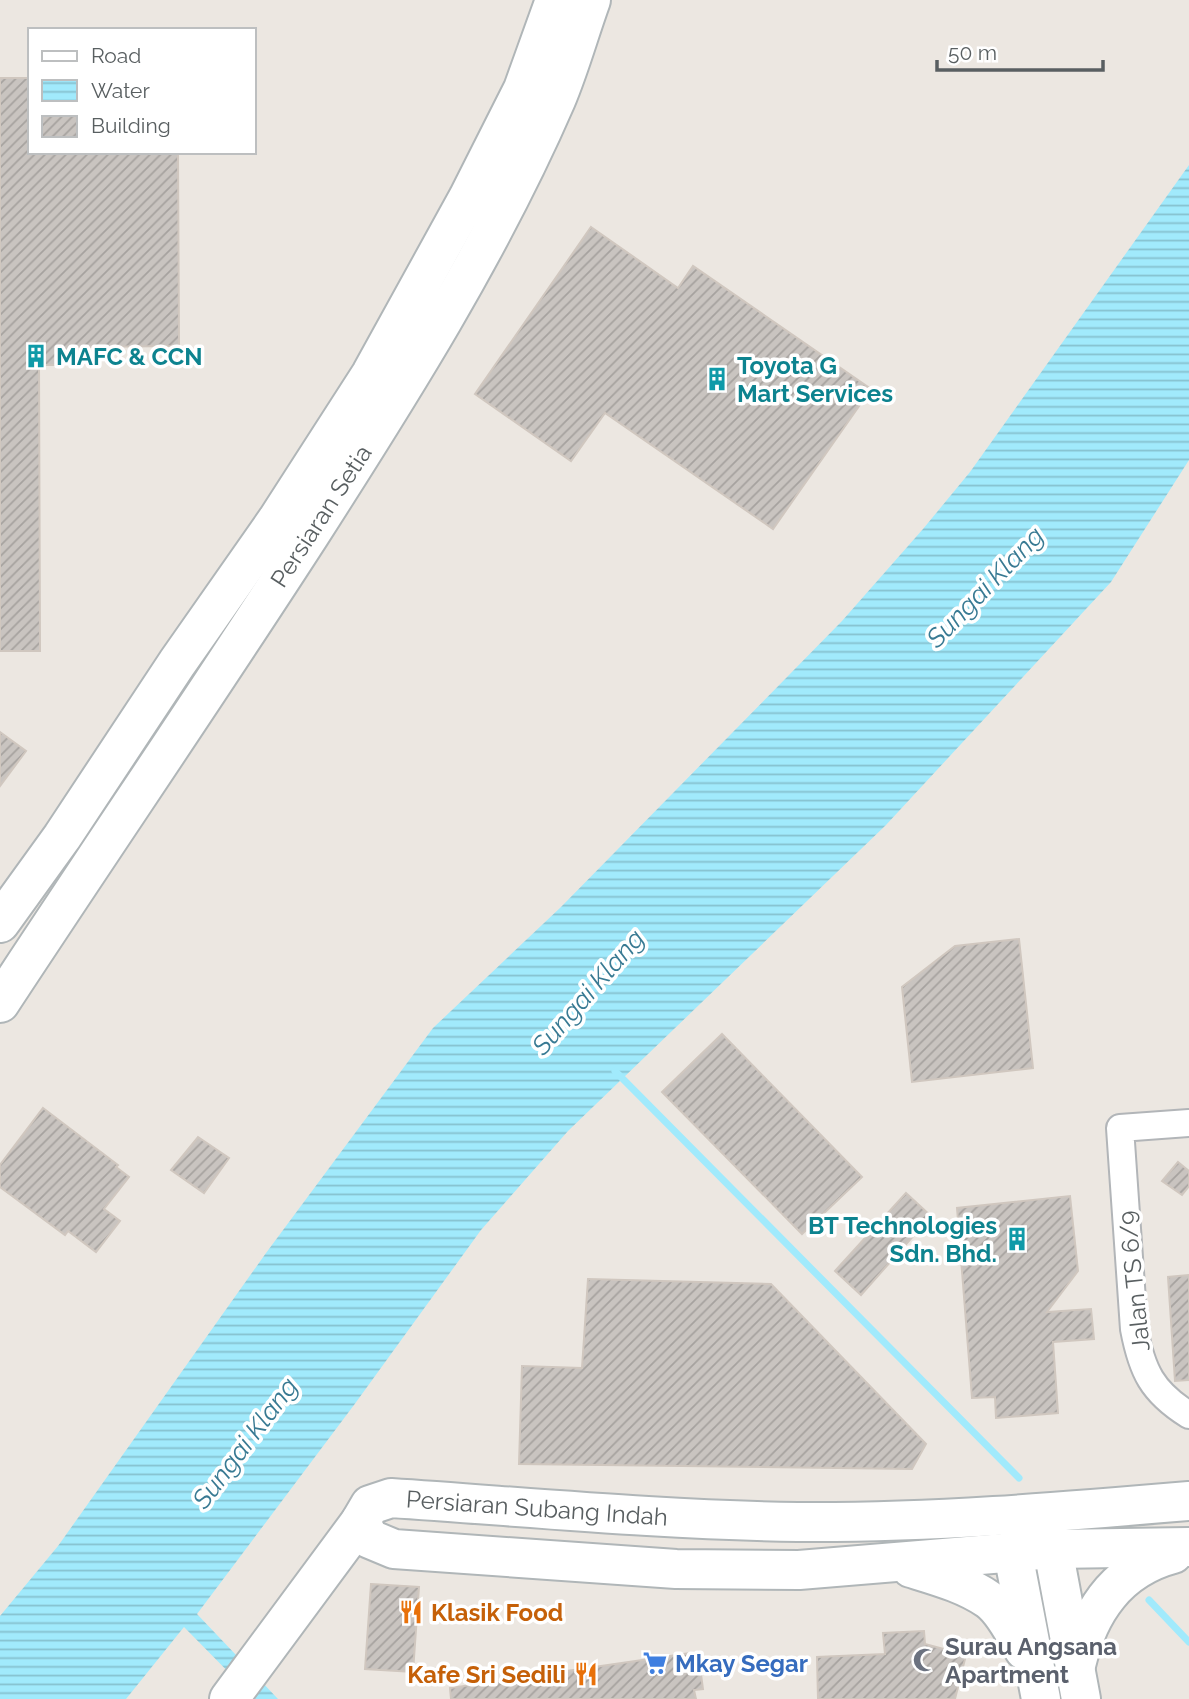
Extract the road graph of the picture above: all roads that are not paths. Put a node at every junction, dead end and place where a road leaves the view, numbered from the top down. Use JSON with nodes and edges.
{"nodes":[{"id":1,"x":555,"y":0,"type":"edge"},
{"id":2,"x":591,"y":0,"type":"edge"},
{"id":3,"x":0,"y":923,"type":"edge"},
{"id":4,"x":0,"y":1003,"type":"edge"},
{"id":5,"x":1189,"y":1123,"type":"edge"},
{"id":6,"x":1189,"y":1415,"type":"edge"},
{"id":7,"x":1189,"y":1501,"type":"edge"},
{"id":8,"x":1031,"y":1514,"type":"junction"},
{"id":9,"x":360,"y":1522,"type":"junction"},
{"id":10,"x":1189,"y":1548,"type":"edge"},
{"id":11,"x":1053,"y":1549,"type":"junction"},
{"id":12,"x":1013,"y":1553,"type":"junction"},
{"id":13,"x":896,"y":1563,"type":"junction"},
{"id":14,"x":1037,"y":1683,"type":"edge"},
{"id":15,"x":1078,"y":1684,"type":"edge"},
{"id":16,"x":230,"y":1698,"type":"edge"}],
"edges":[{"from":1,"to":3,"type":"street","name":"Persiaran Setia"},
{"from":2,"to":4,"type":"street","name":"Persiaran Setia"},
{"from":5,"to":6,"type":"street","name":"Jalan TS 6/9"},
{"from":7,"to":8,"type":"street","name":"Persiaran Subang Indah"},
{"from":8,"to":9,"type":"street","name":"Persiaran Subang Indah"},
{"from":8,"to":11,"type":"street"},
{"from":8,"to":12,"type":"street"},
{"from":9,"to":13,"type":"street","name":"Persiaran Subang Indah"},
{"from":9,"to":16,"type":"street"},
{"from":10,"to":11,"type":"street","name":"Persiaran Subang Indah"},
{"from":10,"to":15,"type":"street"},
{"from":11,"to":12,"type":"street","name":"Persiaran Subang Indah"},
{"from":11,"to":15,"type":"street"},
{"from":12,"to":13,"type":"street","name":"Persiaran Subang Indah"},
{"from":12,"to":14,"type":"street"},
{"from":13,"to":14,"type":"street"}]}
